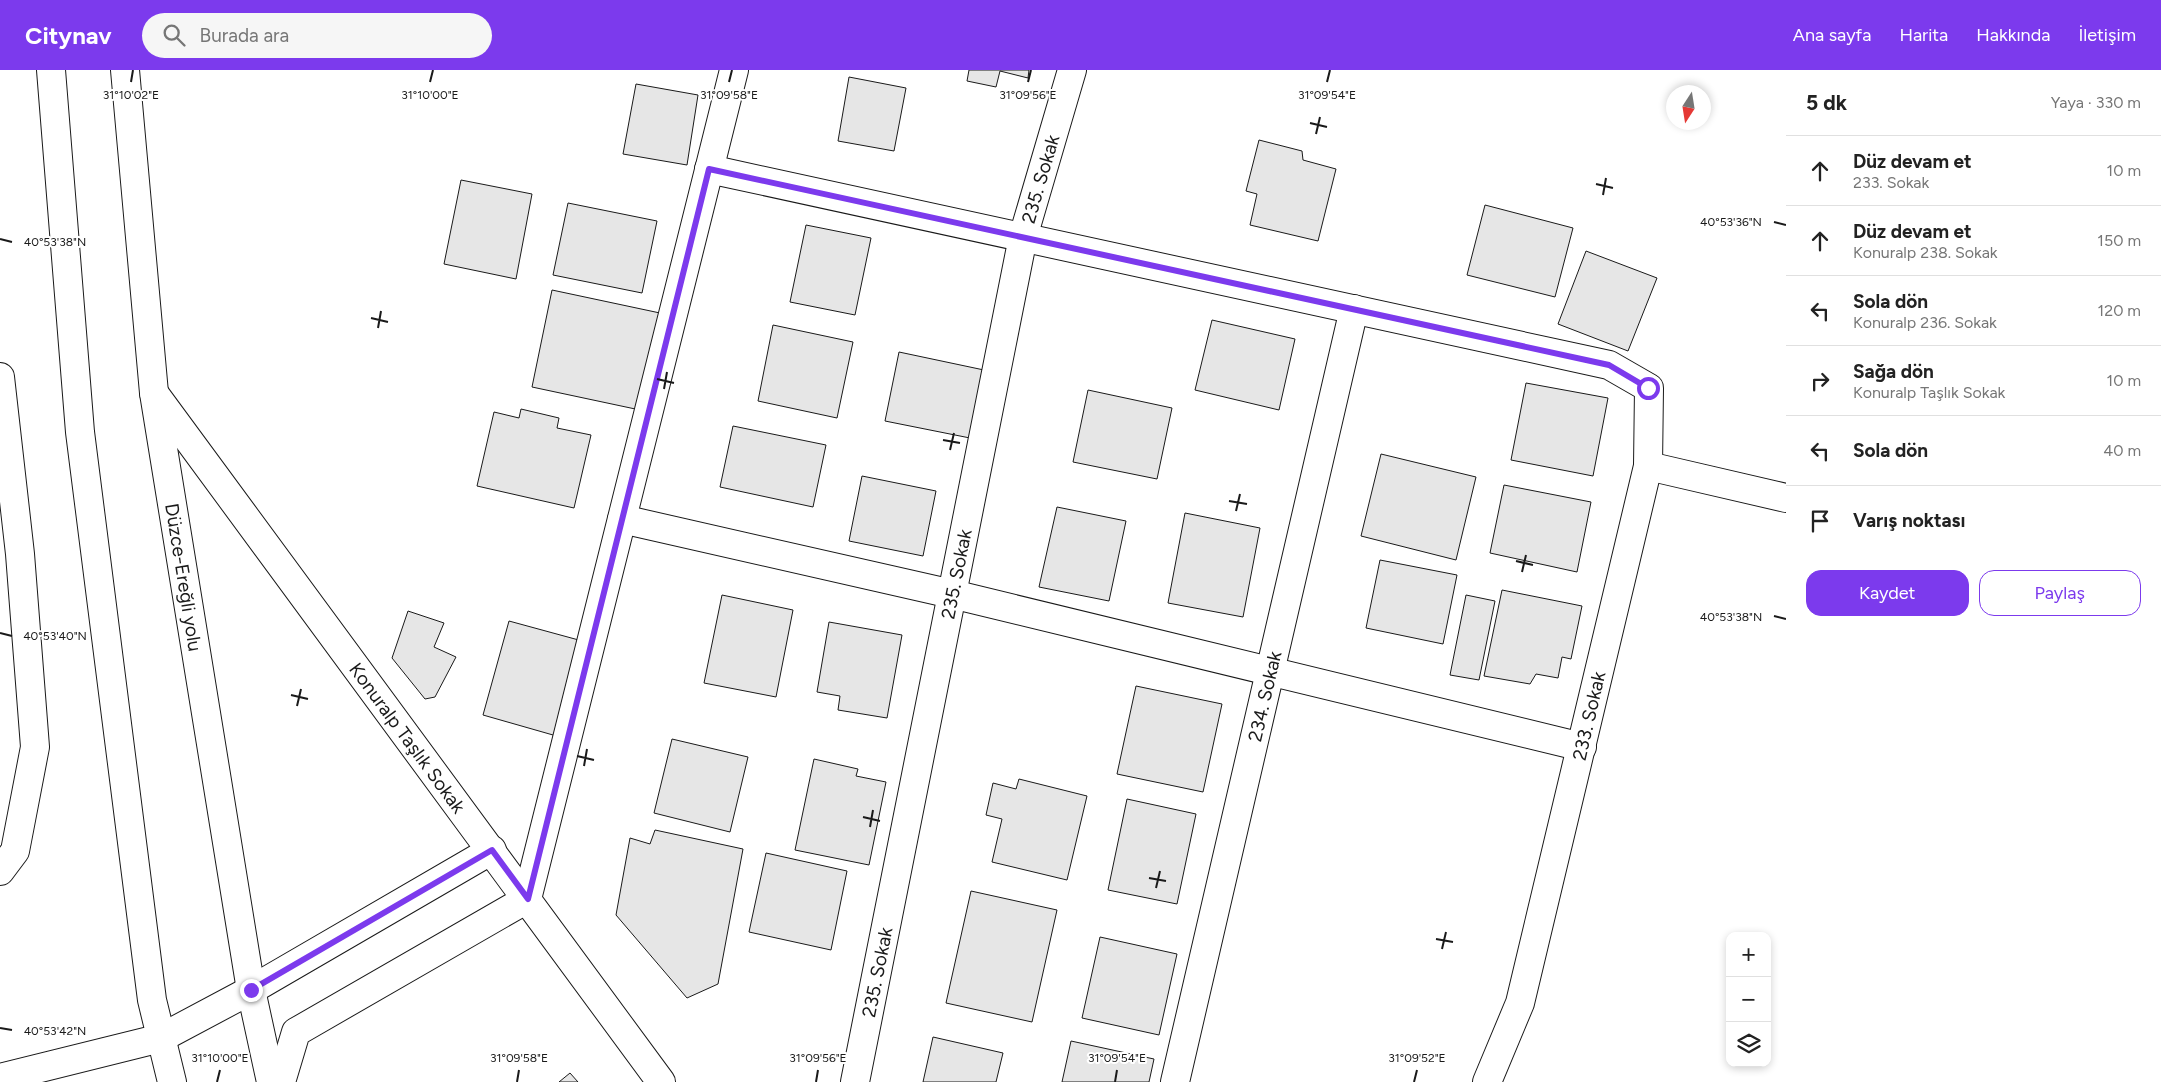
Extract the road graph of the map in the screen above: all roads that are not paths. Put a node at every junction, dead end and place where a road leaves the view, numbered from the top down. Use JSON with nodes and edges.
{"nodes":[{"id":1,"x":51,"y":70,"type":"edge"},
{"id":2,"x":125,"y":70,"type":"edge"},
{"id":3,"x":734,"y":70,"type":"edge"},
{"id":4,"x":1072,"y":70,"type":"edge"},
{"id":5,"x":709,"y":169,"type":"junction"},
{"id":6,"x":1023,"y":237,"type":"junction"},
{"id":7,"x":1354,"y":309,"type":"junction"},
{"id":8,"x":0,"y":377,"type":"edge"},
{"id":9,"x":154,"y":394,"type":"junction"},
{"id":10,"x":1648,"y":466,"type":"junction"},
{"id":11,"x":1786,"y":498,"type":"edge"},
{"id":12,"x":622,"y":518,"type":"junction"},
{"id":13,"x":952,"y":594,"type":"junction"},
{"id":14,"x":1270,"y":670,"type":"junction"},
{"id":15,"x":1582,"y":747,"type":"junction"},
{"id":16,"x":492,"y":850,"type":"junction"},
{"id":17,"x":0,"y":871,"type":"edge"},
{"id":18,"x":528,"y":899,"type":"junction"},
{"id":19,"x":251,"y":990,"type":"junction"},
{"id":20,"x":161,"y":1038,"type":"junction"},
{"id":21,"x":0,"y":1078,"type":"edge"},
{"id":22,"x":172,"y":1082,"type":"edge"},
{"id":23,"x":272,"y":1082,"type":"edge"},
{"id":24,"x":281,"y":1082,"type":"edge"},
{"id":25,"x":661,"y":1082,"type":"edge"},
{"id":26,"x":855,"y":1082,"type":"edge"},
{"id":27,"x":1174,"y":1082,"type":"edge"},
{"id":28,"x":1486,"y":1082,"type":"edge"}],
"edges":[{"from":1,"to":20,"type":"main road"},
{"from":2,"to":9,"type":"main road","name":"Düzce-Ereğli yolu"},
{"from":3,"to":5,"type":"main road"},
{"from":4,"to":6,"type":"main road","name":"235. Sokak"},
{"from":5,"to":6,"type":"main road"},
{"from":5,"to":12,"type":"main road"},
{"from":6,"to":7,"type":"main road"},
{"from":6,"to":13,"type":"main road","name":"235. Sokak"},
{"from":7,"to":10,"type":"main road","name":"233. Sokak"},
{"from":7,"to":14,"type":"main road","name":"234. Sokak"},
{"from":8,"to":17,"type":"main road"},
{"from":9,"to":16,"type":"main road","name":"Konuralp Taşlık Sokak"},
{"from":9,"to":19,"type":"main road","name":"Düzce-Ereğli yolu"},
{"from":10,"to":11,"type":"main road"},
{"from":10,"to":15,"type":"main road","name":"233. Sokak"},
{"from":12,"to":13,"type":"main road"},
{"from":12,"to":18,"type":"main road"},
{"from":13,"to":14,"type":"main road"},
{"from":13,"to":26,"type":"main road","name":"235. Sokak"},
{"from":14,"to":15,"type":"main road"},
{"from":14,"to":27,"type":"main road","name":"234. Sokak"},
{"from":15,"to":28,"type":"main road","name":"233. Sokak"},
{"from":16,"to":18,"type":"main road","name":"Konuralp Taşlık Sokak"},
{"from":16,"to":19,"type":"main road"},
{"from":18,"to":24,"type":"main road"},
{"from":18,"to":25,"type":"main road","name":"Konuralp Taşlık Sokak"},
{"from":19,"to":20,"type":"main road"},
{"from":19,"to":23,"type":"main road","name":"Düzce-Ereğli yolu"},
{"from":20,"to":21,"type":"main road"},
{"from":20,"to":22,"type":"main road"}]}
